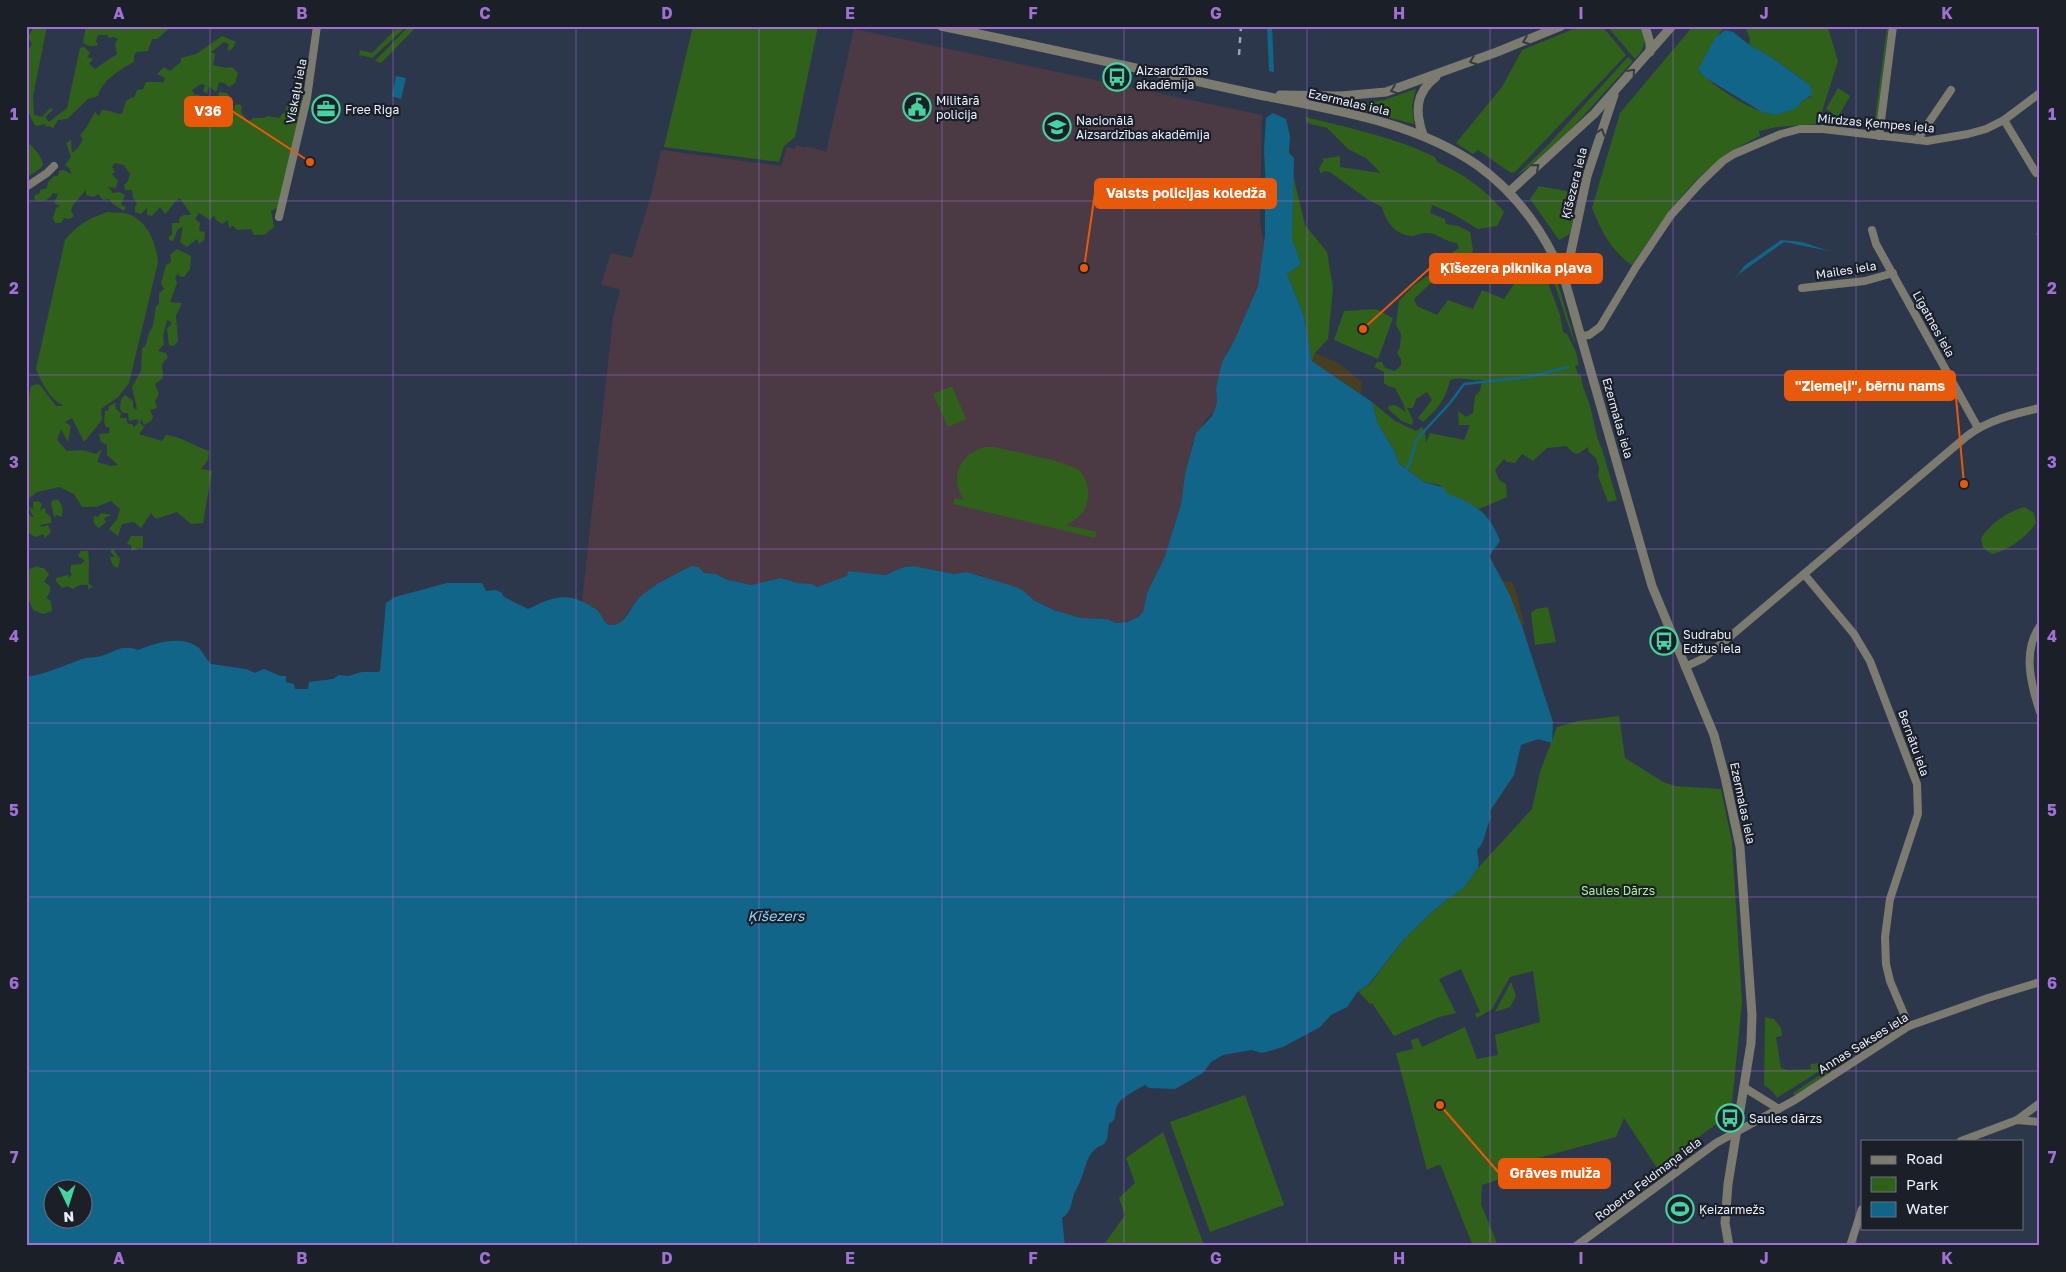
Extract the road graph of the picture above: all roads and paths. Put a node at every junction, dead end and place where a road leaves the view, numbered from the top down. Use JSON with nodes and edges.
{"nodes":[{"id":1,"x":317,"y":26,"type":"edge"},
{"id":2,"x":941,"y":26,"type":"edge"},
{"id":3,"x":1561,"y":26,"type":"edge"},
{"id":4,"x":1645,"y":26,"type":"edge"},
{"id":5,"x":1672,"y":26,"type":"edge"},
{"id":6,"x":1893,"y":26,"type":"edge"},
{"id":7,"x":1650,"y":52,"type":"junction"},
{"id":8,"x":1440,"y":74,"type":"junction"},
{"id":9,"x":1951,"y":90,"type":"dead end"},
{"id":10,"x":1615,"y":92,"type":"junction"},
{"id":11,"x":2040,"y":93,"type":"edge"},
{"id":12,"x":1270,"y":96,"type":"junction"},
{"id":13,"x":2004,"y":120,"type":"junction"},
{"id":14,"x":1423,"y":135,"type":"junction"},
{"id":15,"x":1879,"y":136,"type":"junction"},
{"id":16,"x":1916,"y":140,"type":"junction"},
{"id":17,"x":54,"y":166,"type":"dead end"},
{"id":18,"x":2040,"y":173,"type":"edge"},
{"id":19,"x":26,"y":187,"type":"edge"},
{"id":20,"x":1509,"y":192,"type":"junction"},
{"id":21,"x":279,"y":217,"type":"dead end"},
{"id":22,"x":1872,"y":230,"type":"dead end"},
{"id":23,"x":1893,"y":273,"type":"junction"},
{"id":24,"x":1564,"y":281,"type":"junction"},
{"id":25,"x":1802,"y":288,"type":"dead end"},
{"id":26,"x":1581,"y":336,"type":"junction"},
{"id":27,"x":2040,"y":408,"type":"edge"},
{"id":28,"x":1978,"y":428,"type":"junction"},
{"id":29,"x":1804,"y":574,"type":"junction"},
{"id":30,"x":2040,"y":626,"type":"edge"},
{"id":31,"x":1685,"y":668,"type":"junction"},
{"id":32,"x":2040,"y":712,"type":"edge"},
{"id":33,"x":2040,"y":982,"type":"edge"},
{"id":34,"x":1909,"y":1026,"type":"junction"},
{"id":35,"x":1745,"y":1088,"type":"junction"},
{"id":36,"x":2040,"y":1103,"type":"edge"},
{"id":37,"x":1780,"y":1109,"type":"junction"},
{"id":38,"x":2017,"y":1120,"type":"junction"},
{"id":39,"x":2040,"y":1122,"type":"edge"},
{"id":40,"x":1736,"y":1133,"type":"junction"},
{"id":41,"x":1964,"y":1140,"type":"edge"},
{"id":42,"x":1861,"y":1213,"type":"edge"},
{"id":43,"x":1576,"y":1246,"type":"edge"},
{"id":44,"x":1729,"y":1246,"type":"edge"},
{"id":45,"x":1850,"y":1246,"type":"edge"}],
"edges":[{"from":1,"to":21,"type":"street","name":"Viskaļu iela"},
{"from":2,"to":12,"type":"street","name":"Ezermalas iela"},
{"from":3,"to":8,"type":"street","one_way":true},
{"from":4,"to":7,"type":"street"},
{"from":5,"to":7,"type":"street","name":"Ķīšezera iela"},
{"from":6,"to":15,"type":"street"},
{"from":10,"to":7,"type":"street","name":"Ķīšezera iela","one_way":true},
{"from":8,"to":12,"type":"street","one_way":true},
{"from":8,"to":14,"type":"street"},
{"from":9,"to":16,"type":"street"},
{"from":20,"to":10,"type":"street","name":"Ķīšezera iela","one_way":true},
{"from":24,"to":10,"type":"street","name":"Ķīšezera iela","one_way":true},
{"from":11,"to":13,"type":"street","name":"Mirdzas Ķempes iela"},
{"from":12,"to":14,"type":"street","name":"Ezermalas iela"},
{"from":13,"to":16,"type":"street","name":"Mirdzas Ķempes iela"},
{"from":13,"to":18,"type":"street"},
{"from":14,"to":20,"type":"street","name":"Ezermalas iela"},
{"from":15,"to":16,"type":"street","name":"Mirdzas Ķempes iela"},
{"from":15,"to":26,"type":"street","name":"Mirdzas Ķempes iela"},
{"from":17,"to":19,"type":"street"},
{"from":20,"to":24,"type":"street","name":"Ezermalas iela"},
{"from":22,"to":23,"type":"street","name":"Līgatnes iela"},
{"from":23,"to":25,"type":"street","name":"Mailes iela"},
{"from":23,"to":28,"type":"street","name":"Līgatnes iela"},
{"from":24,"to":26,"type":"street","name":"Ezermalas iela"},
{"from":26,"to":31,"type":"street","name":"Ezermalas iela"},
{"from":27,"to":28,"type":"street"},
{"from":28,"to":29,"type":"street"},
{"from":29,"to":31,"type":"street"},
{"from":29,"to":34,"type":"street","name":"Bernātu iela"},
{"from":30,"to":32,"type":"street"},
{"from":31,"to":35,"type":"street","name":"Ezermalas iela"},
{"from":33,"to":34,"type":"street","name":"Annas Sakses iela"},
{"from":34,"to":37,"type":"street","name":"Annas Sakses iela"},
{"from":35,"to":37,"type":"street"},
{"from":35,"to":40,"type":"street","name":"Ezermalas iela"},
{"from":36,"to":38,"type":"street"},
{"from":37,"to":40,"type":"street","name":"Annas Sakses iela"},
{"from":38,"to":39,"type":"street"},
{"from":38,"to":41,"type":"street"},
{"from":40,"to":43,"type":"street","name":"Roberta Feldmaņa iela"},
{"from":40,"to":44,"type":"street","name":"Ezermalas iela"},
{"from":42,"to":45,"type":"street"}]}
